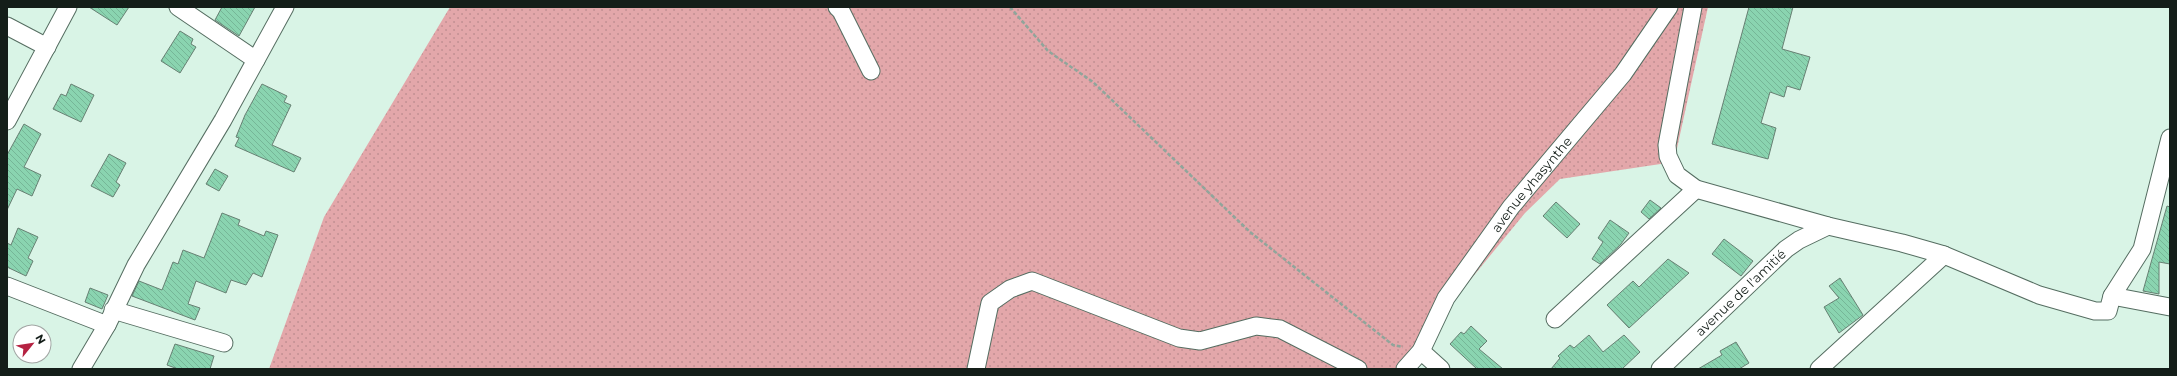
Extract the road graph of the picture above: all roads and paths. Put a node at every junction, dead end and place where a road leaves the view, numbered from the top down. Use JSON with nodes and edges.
{"nodes":[{"id":1,"x":68,"y":7,"type":"edge"},
{"id":2,"x":178,"y":7,"type":"edge"},
{"id":3,"x":285,"y":7,"type":"edge"},
{"id":4,"x":837,"y":7,"type":"edge"},
{"id":5,"x":1010,"y":7,"type":"edge"},
{"id":6,"x":1670,"y":7,"type":"edge"},
{"id":7,"x":1693,"y":7,"type":"edge"},
{"id":8,"x":7,"y":26,"type":"edge"},
{"id":9,"x":47,"y":47,"type":"junction"},
{"id":10,"x":256,"y":60,"type":"junction"},
{"id":11,"x":871,"y":71,"type":"dead end"},
{"id":12,"x":7,"y":121,"type":"edge"},
{"id":13,"x":2170,"y":138,"type":"edge"},
{"id":14,"x":1696,"y":189,"type":"junction"},
{"id":15,"x":1828,"y":226,"type":"junction"},
{"id":16,"x":1944,"y":255,"type":"junction"},
{"id":17,"x":7,"y":286,"type":"edge"},
{"id":18,"x":2112,"y":296,"type":"junction"},
{"id":19,"x":2170,"y":307,"type":"edge"},
{"id":20,"x":110,"y":317,"type":"junction"},
{"id":21,"x":1555,"y":319,"type":"dead end"},
{"id":22,"x":224,"y":343,"type":"dead end"},
{"id":23,"x":1421,"y":351,"type":"junction"},
{"id":24,"x":81,"y":369,"type":"edge"},
{"id":25,"x":976,"y":369,"type":"edge"},
{"id":26,"x":1358,"y":369,"type":"edge"},
{"id":27,"x":1406,"y":369,"type":"edge"},
{"id":28,"x":1441,"y":369,"type":"edge"},
{"id":29,"x":1660,"y":369,"type":"edge"},
{"id":30,"x":1819,"y":369,"type":"edge"}],
"edges":[{"from":1,"to":9,"type":"street"},
{"from":2,"to":10,"type":"street"},
{"from":3,"to":10,"type":"street"},
{"from":4,"to":11,"type":"street"},
{"from":5,"to":23,"type":"path"},
{"from":6,"to":23,"type":"street","name":"avenue yhasynthe"},
{"from":7,"to":14,"type":"street"},
{"from":8,"to":9,"type":"street"},
{"from":9,"to":12,"type":"street"},
{"from":10,"to":20,"type":"street"},
{"from":13,"to":18,"type":"street"},
{"from":14,"to":15,"type":"street"},
{"from":14,"to":21,"type":"street"},
{"from":15,"to":16,"type":"street"},
{"from":15,"to":29,"type":"street","name":"avenue de l'amitié"},
{"from":16,"to":18,"type":"street"},
{"from":16,"to":30,"type":"street"},
{"from":17,"to":20,"type":"street"},
{"from":18,"to":19,"type":"street"},
{"from":20,"to":22,"type":"street"},
{"from":20,"to":24,"type":"street"},
{"from":23,"to":27,"type":"street","name":"avenue yhasynthe"},
{"from":23,"to":28,"type":"street"},
{"from":25,"to":26,"type":"street"}]}
